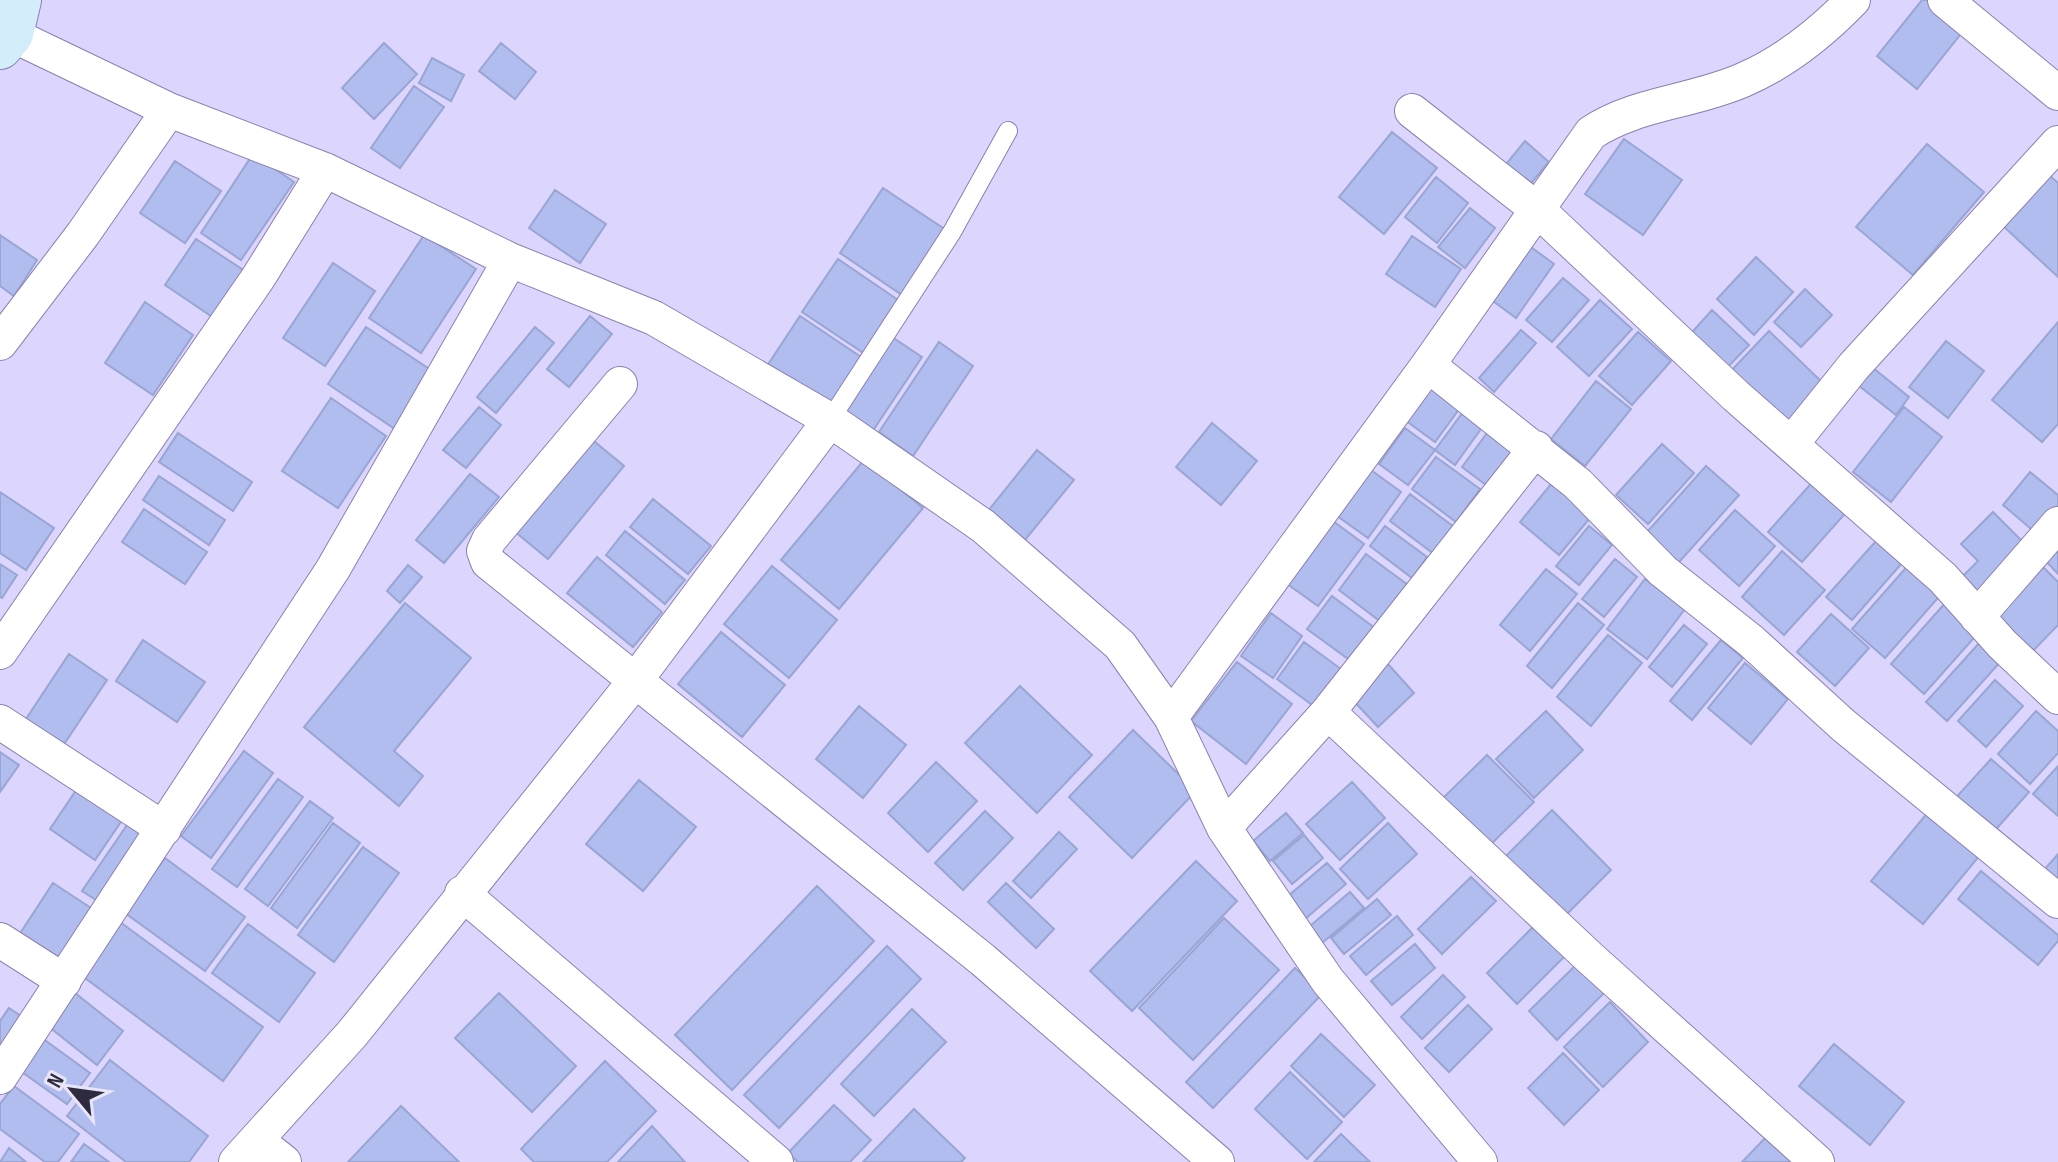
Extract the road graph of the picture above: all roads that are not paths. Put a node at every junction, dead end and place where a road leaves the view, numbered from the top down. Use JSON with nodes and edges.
{"nodes":[{"id":1,"x":1853,"y":0,"type":"edge"},
{"id":2,"x":1945,"y":0,"type":"edge"},
{"id":3,"x":7,"y":27,"type":"edge"},
{"id":4,"x":2058,"y":93,"type":"edge"},
{"id":5,"x":169,"y":110,"type":"junction"},
{"id":6,"x":1412,"y":111,"type":"dead end"},
{"id":7,"x":1008,"y":131,"type":"dead end"},
{"id":8,"x":2058,"y":143,"type":"edge"},
{"id":9,"x":325,"y":170,"type":"junction"},
{"id":10,"x":1538,"y":210,"type":"junction"},
{"id":11,"x":510,"y":260,"type":"junction"},
{"id":12,"x":0,"y":343,"type":"edge"},
{"id":13,"x":1428,"y":365,"type":"junction"},
{"id":14,"x":620,"y":384,"type":"dead end"},
{"id":15,"x":830,"y":420,"type":"junction"},
{"id":16,"x":1792,"y":443,"type":"junction"},
{"id":17,"x":1536,"y":448,"type":"junction"},
{"id":18,"x":2058,"y":524,"type":"edge"},
{"id":19,"x":1977,"y":617,"type":"junction"},
{"id":20,"x":0,"y":652,"type":"edge"},
{"id":21,"x":635,"y":681,"type":"junction"},
{"id":22,"x":2058,"y":697,"type":"edge"},
{"id":23,"x":1328,"y":712,"type":"junction"},
{"id":24,"x":1171,"y":717,"type":"junction"},
{"id":25,"x":0,"y":722,"type":"edge"},
{"id":26,"x":1224,"y":828,"type":"junction"},
{"id":27,"x":164,"y":829,"type":"junction"},
{"id":28,"x":462,"y":893,"type":"junction"},
{"id":29,"x":2058,"y":901,"type":"edge"},
{"id":30,"x":0,"y":940,"type":"edge"},
{"id":31,"x":64,"y":981,"type":"junction"},
{"id":32,"x":0,"y":1077,"type":"edge"},
{"id":33,"x":246,"y":1151,"type":"edge"},
{"id":34,"x":284,"y":1162,"type":"edge"},
{"id":35,"x":776,"y":1162,"type":"edge"},
{"id":36,"x":1217,"y":1162,"type":"edge"},
{"id":37,"x":1480,"y":1162,"type":"edge"},
{"id":38,"x":1817,"y":1162,"type":"edge"}],
"edges":[{"from":1,"to":10,"type":"street"},
{"from":2,"to":4,"type":"street"},
{"from":3,"to":5,"type":"street"},
{"from":5,"to":9,"type":"street"},
{"from":5,"to":12,"type":"street"},
{"from":6,"to":10,"type":"street"},
{"from":7,"to":15,"type":"lane"},
{"from":8,"to":16,"type":"street"},
{"from":9,"to":11,"type":"street"},
{"from":9,"to":20,"type":"street"},
{"from":10,"to":13,"type":"street"},
{"from":10,"to":16,"type":"street"},
{"from":11,"to":15,"type":"street"},
{"from":11,"to":27,"type":"street"},
{"from":13,"to":17,"type":"street"},
{"from":13,"to":24,"type":"street"},
{"from":14,"to":21,"type":"street"},
{"from":15,"to":21,"type":"street"},
{"from":15,"to":24,"type":"street"},
{"from":16,"to":19,"type":"street"},
{"from":17,"to":23,"type":"street"},
{"from":17,"to":29,"type":"street"},
{"from":18,"to":19,"type":"street"},
{"from":19,"to":22,"type":"street"},
{"from":21,"to":28,"type":"street"},
{"from":21,"to":36,"type":"street"},
{"from":23,"to":26,"type":"street"},
{"from":23,"to":38,"type":"street"},
{"from":24,"to":26,"type":"street"},
{"from":25,"to":27,"type":"street"},
{"from":26,"to":37,"type":"street"},
{"from":27,"to":31,"type":"street"},
{"from":28,"to":33,"type":"street"},
{"from":28,"to":35,"type":"street"},
{"from":30,"to":31,"type":"street"},
{"from":31,"to":32,"type":"street"},
{"from":33,"to":34,"type":"street"}]}
